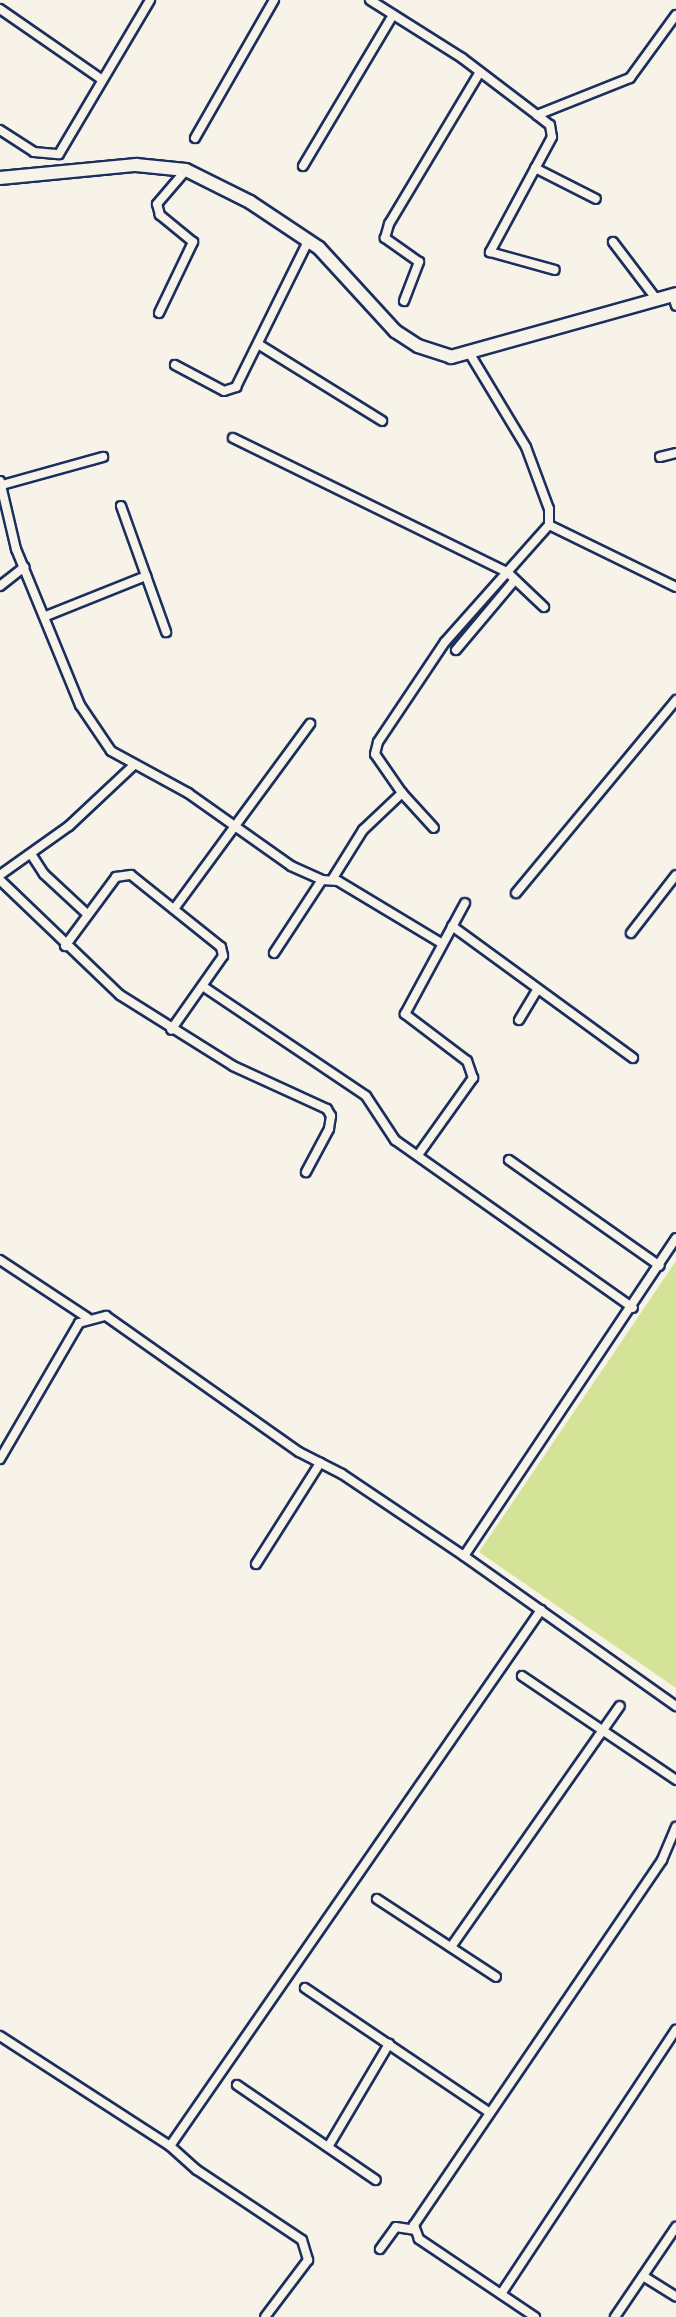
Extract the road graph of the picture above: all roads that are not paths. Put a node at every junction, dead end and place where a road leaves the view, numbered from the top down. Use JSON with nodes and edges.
{"nodes":[{"id":1,"x":150,"y":0,"type":"edge"},
{"id":2,"x":274,"y":0,"type":"edge"},
{"id":3,"x":370,"y":0,"type":"edge"},
{"id":4,"x":0,"y":9,"type":"edge"},
{"id":5,"x":393,"y":15,"type":"junction"},
{"id":6,"x":676,"y":15,"type":"edge"},
{"id":7,"x":480,"y":72,"type":"junction"},
{"id":8,"x":100,"y":79,"type":"junction"},
{"id":9,"x":537,"y":115,"type":"junction"},
{"id":10,"x":0,"y":130,"type":"edge"},
{"id":11,"x":195,"y":138,"type":"dead end"},
{"id":12,"x":303,"y":166,"type":"dead end"},
{"id":13,"x":535,"y":168,"type":"junction"},
{"id":14,"x":186,"y":170,"type":"junction"},
{"id":15,"x":0,"y":178,"type":"edge"},
{"id":16,"x":596,"y":199,"type":"dead end"},
{"id":17,"x":308,"y":241,"type":"junction"},
{"id":18,"x":613,"y":242,"type":"dead end"},
{"id":19,"x":555,"y":270,"type":"dead end"},
{"id":20,"x":675,"y":299,"type":"edge"},
{"id":21,"x":657,"y":300,"type":"junction"},
{"id":22,"x":404,"y":301,"type":"dead end"},
{"id":23,"x":159,"y":313,"type":"dead end"},
{"id":24,"x":258,"y":344,"type":"junction"},
{"id":25,"x":470,"y":354,"type":"junction"},
{"id":26,"x":175,"y":365,"type":"dead end"},
{"id":27,"x":382,"y":421,"type":"dead end"},
{"id":28,"x":233,"y":438,"type":"dead end"},
{"id":29,"x":676,"y":453,"type":"edge"},
{"id":30,"x":103,"y":457,"type":"dead end"},
{"id":31,"x":660,"y":457,"type":"dead end"},
{"id":32,"x":1,"y":483,"type":"edge"},
{"id":33,"x":121,"y":506,"type":"dead end"},
{"id":34,"x":549,"y":525,"type":"junction"},
{"id":35,"x":24,"y":567,"type":"junction"},
{"id":36,"x":507,"y":572,"type":"junction"},
{"id":37,"x":146,"y":576,"type":"junction"},
{"id":38,"x":514,"y":582,"type":"junction"},
{"id":39,"x":0,"y":586,"type":"edge"},
{"id":40,"x":676,"y":587,"type":"edge"},
{"id":41,"x":544,"y":607,"type":"dead end"},
{"id":42,"x":46,"y":616,"type":"junction"},
{"id":43,"x":166,"y":632,"type":"dead end"},
{"id":44,"x":456,"y":650,"type":"dead end"},
{"id":45,"x":676,"y":700,"type":"edge"},
{"id":46,"x":310,"y":724,"type":"dead end"},
{"id":47,"x":134,"y":765,"type":"junction"},
{"id":48,"x":402,"y":793,"type":"junction"},
{"id":49,"x":237,"y":827,"type":"junction"},
{"id":50,"x":434,"y":828,"type":"dead end"},
{"id":51,"x":31,"y":854,"type":"junction"},
{"id":52,"x":676,"y":875,"type":"edge"},
{"id":53,"x":0,"y":877,"type":"edge"},
{"id":54,"x":333,"y":878,"type":"junction"},
{"id":55,"x":322,"y":880,"type":"junction"},
{"id":56,"x":516,"y":893,"type":"dead end"},
{"id":57,"x":465,"y":903,"type":"dead end"},
{"id":58,"x":174,"y":909,"type":"junction"},
{"id":59,"x":87,"y":914,"type":"junction"},
{"id":60,"x":452,"y":926,"type":"junction"},
{"id":61,"x":631,"y":933,"type":"dead end"},
{"id":62,"x":441,"y":943,"type":"junction"},
{"id":63,"x":65,"y":946,"type":"junction"},
{"id":64,"x":274,"y":953,"type":"dead end"},
{"id":65,"x":204,"y":987,"type":"junction"},
{"id":66,"x":537,"y":990,"type":"junction"},
{"id":67,"x":519,"y":1020,"type":"dead end"},
{"id":68,"x":171,"y":1029,"type":"junction"},
{"id":69,"x":633,"y":1058,"type":"dead end"},
{"id":70,"x":418,"y":1155,"type":"junction"},
{"id":71,"x":509,"y":1160,"type":"dead end"},
{"id":72,"x":306,"y":1172,"type":"dead end"},
{"id":73,"x":676,"y":1238,"type":"edge"},
{"id":74,"x":0,"y":1260,"type":"edge"},
{"id":75,"x":660,"y":1266,"type":"junction"},
{"id":76,"x":633,"y":1308,"type":"junction"},
{"id":77,"x":88,"y":1318,"type":"junction"},
{"id":78,"x":0,"y":1459,"type":"edge"},
{"id":79,"x":320,"y":1463,"type":"junction"},
{"id":80,"x":464,"y":1556,"type":"junction"},
{"id":81,"x":256,"y":1564,"type":"dead end"},
{"id":82,"x":541,"y":1610,"type":"junction"},
{"id":83,"x":522,"y":1676,"type":"dead end"},
{"id":84,"x":620,"y":1706,"type":"dead end"},
{"id":85,"x":676,"y":1706,"type":"edge"},
{"id":86,"x":603,"y":1730,"type":"junction"},
{"id":87,"x":676,"y":1780,"type":"edge"},
{"id":88,"x":676,"y":1827,"type":"edge"},
{"id":89,"x":674,"y":1840,"type":"edge"},
{"id":90,"x":377,"y":1899,"type":"dead end"},
{"id":91,"x":451,"y":1947,"type":"junction"},
{"id":92,"x":496,"y":1977,"type":"dead end"},
{"id":93,"x":305,"y":1988,"type":"dead end"},
{"id":94,"x":676,"y":2030,"type":"edge"},
{"id":95,"x":0,"y":2036,"type":"edge"},
{"id":96,"x":389,"y":2044,"type":"junction"},
{"id":97,"x":237,"y":2085,"type":"dead end"},
{"id":98,"x":490,"y":2113,"type":"junction"},
{"id":99,"x":170,"y":2146,"type":"junction"},
{"id":100,"x":328,"y":2147,"type":"junction"},
{"id":101,"x":376,"y":2180,"type":"dead end"},
{"id":102,"x":676,"y":2227,"type":"edge"},
{"id":103,"x":414,"y":2230,"type":"junction"},
{"id":104,"x":380,"y":2249,"type":"dead end"},
{"id":105,"x":643,"y":2276,"type":"junction"},
{"id":106,"x":501,"y":2294,"type":"junction"},
{"id":107,"x":676,"y":2297,"type":"edge"},
{"id":108,"x":265,"y":2317,"type":"edge"},
{"id":109,"x":535,"y":2317,"type":"edge"},
{"id":110,"x":615,"y":2317,"type":"edge"}],
"edges":[{"from":1,"to":8,"type":"street"},
{"from":2,"to":11,"type":"street"},
{"from":3,"to":5,"type":"street"},
{"from":4,"to":8,"type":"street"},
{"from":5,"to":7,"type":"street"},
{"from":5,"to":12,"type":"street"},
{"from":6,"to":9,"type":"street"},
{"from":7,"to":9,"type":"street"},
{"from":7,"to":22,"type":"street"},
{"from":8,"to":10,"type":"street"},
{"from":9,"to":13,"type":"street"},
{"from":13,"to":16,"type":"street"},
{"from":13,"to":19,"type":"street"},
{"from":14,"to":15,"type":"street"},
{"from":14,"to":17,"type":"street"},
{"from":14,"to":23,"type":"street"},
{"from":17,"to":24,"type":"street"},
{"from":17,"to":25,"type":"street"},
{"from":18,"to":21,"type":"street"},
{"from":20,"to":21,"type":"street"},
{"from":21,"to":25,"type":"street"},
{"from":24,"to":26,"type":"street"},
{"from":24,"to":27,"type":"street"},
{"from":25,"to":34,"type":"street"},
{"from":28,"to":36,"type":"street"},
{"from":29,"to":31,"type":"street"},
{"from":30,"to":32,"type":"street"},
{"from":32,"to":35,"type":"street"},
{"from":33,"to":37,"type":"street"},
{"from":34,"to":36,"type":"street"},
{"from":34,"to":40,"type":"street"},
{"from":35,"to":39,"type":"street"},
{"from":35,"to":42,"type":"street"},
{"from":36,"to":38,"type":"street"},
{"from":36,"to":48,"type":"street"},
{"from":37,"to":42,"type":"street"},
{"from":37,"to":43,"type":"street"},
{"from":38,"to":41,"type":"street"},
{"from":38,"to":44,"type":"street"},
{"from":42,"to":47,"type":"street"},
{"from":45,"to":56,"type":"street"},
{"from":46,"to":49,"type":"street"},
{"from":47,"to":49,"type":"street"},
{"from":47,"to":51,"type":"street"},
{"from":48,"to":50,"type":"street"},
{"from":48,"to":54,"type":"street"},
{"from":49,"to":55,"type":"street"},
{"from":49,"to":58,"type":"street"},
{"from":51,"to":53,"type":"street"},
{"from":51,"to":59,"type":"street"},
{"from":52,"to":61,"type":"street"},
{"from":53,"to":63,"type":"street"},
{"from":54,"to":55,"type":"street"},
{"from":54,"to":62,"type":"street"},
{"from":55,"to":64,"type":"street"},
{"from":57,"to":60,"type":"street"},
{"from":58,"to":59,"type":"street"},
{"from":58,"to":65,"type":"street"},
{"from":59,"to":63,"type":"street"},
{"from":60,"to":62,"type":"street"},
{"from":60,"to":66,"type":"street"},
{"from":62,"to":70,"type":"street"},
{"from":63,"to":68,"type":"street"},
{"from":65,"to":68,"type":"street"},
{"from":65,"to":70,"type":"street"},
{"from":66,"to":67,"type":"street"},
{"from":66,"to":69,"type":"street"},
{"from":68,"to":72,"type":"street"},
{"from":70,"to":76,"type":"street"},
{"from":71,"to":75,"type":"street"},
{"from":73,"to":75,"type":"street"},
{"from":74,"to":77,"type":"street"},
{"from":75,"to":76,"type":"street"},
{"from":76,"to":80,"type":"street"},
{"from":77,"to":78,"type":"street"},
{"from":77,"to":79,"type":"street"},
{"from":79,"to":80,"type":"street"},
{"from":79,"to":81,"type":"street"},
{"from":80,"to":82,"type":"street"},
{"from":82,"to":85,"type":"street"},
{"from":82,"to":99,"type":"street"},
{"from":83,"to":86,"type":"street"},
{"from":84,"to":86,"type":"street"},
{"from":86,"to":87,"type":"street"},
{"from":86,"to":91,"type":"street"},
{"from":88,"to":89,"type":"street"},
{"from":89,"to":98,"type":"street"},
{"from":90,"to":91,"type":"street"},
{"from":91,"to":92,"type":"street"},
{"from":93,"to":96,"type":"street"},
{"from":94,"to":106,"type":"street"},
{"from":95,"to":99,"type":"street"},
{"from":96,"to":98,"type":"street"},
{"from":96,"to":100,"type":"street"},
{"from":97,"to":100,"type":"street"},
{"from":98,"to":103,"type":"street"},
{"from":99,"to":108,"type":"street"},
{"from":100,"to":101,"type":"street"},
{"from":102,"to":105,"type":"street"},
{"from":103,"to":104,"type":"street"},
{"from":103,"to":106,"type":"street"},
{"from":105,"to":107,"type":"street"},
{"from":105,"to":110,"type":"street"},
{"from":106,"to":109,"type":"street"}]}
